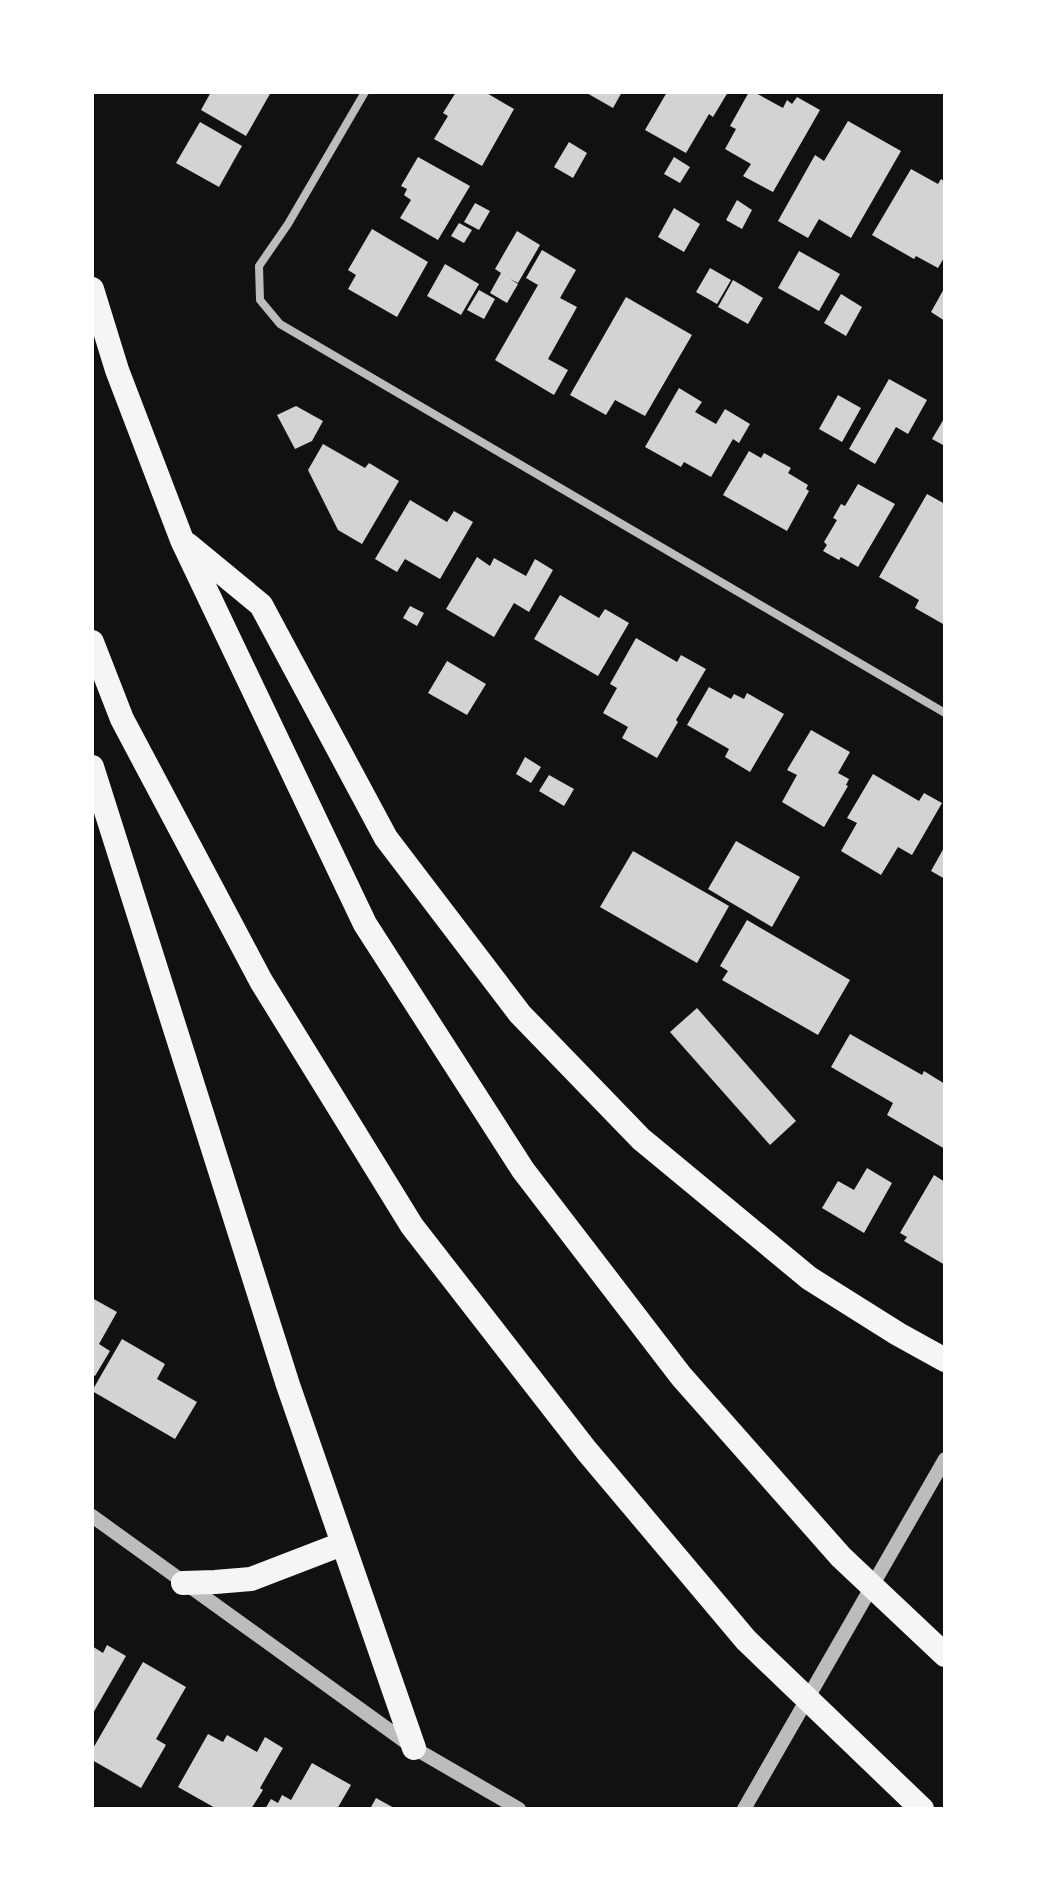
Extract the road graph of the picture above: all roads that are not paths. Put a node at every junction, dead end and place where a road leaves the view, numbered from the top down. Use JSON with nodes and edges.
{"nodes":[{"id":1,"x":365,"y":92,"type":"edge"},
{"id":2,"x":92,"y":289,"type":"edge"},
{"id":3,"x":182,"y":540,"type":"junction"},
{"id":4,"x":92,"y":642,"type":"edge"},
{"id":5,"x":945,"y":713,"type":"edge"},
{"id":6,"x":92,"y":767,"type":"edge"},
{"id":7,"x":945,"y":1360,"type":"edge"},
{"id":8,"x":945,"y":1459,"type":"edge"},
{"id":9,"x":92,"y":1516,"type":"edge"},
{"id":10,"x":342,"y":1544,"type":"junction"},
{"id":11,"x":183,"y":1583,"type":"junction"},
{"id":12,"x":945,"y":1655,"type":"edge"},
{"id":13,"x":414,"y":1748,"type":"junction"},
{"id":14,"x":519,"y":1809,"type":"edge"},
{"id":15,"x":744,"y":1809,"type":"edge"},
{"id":16,"x":922,"y":1809,"type":"edge"}],
"edges":[{"from":1,"to":5,"type":"street"},
{"from":2,"to":3,"type":"highway"},
{"from":3,"to":7,"type":"highway"},
{"from":3,"to":12,"type":"highway"},
{"from":4,"to":16,"type":"highway"},
{"from":6,"to":10,"type":"highway"},
{"from":8,"to":15,"type":"street"},
{"from":9,"to":11,"type":"street"},
{"from":10,"to":11,"type":"highway"},
{"from":10,"to":13,"type":"highway"},
{"from":11,"to":13,"type":"street"},
{"from":13,"to":14,"type":"street"}]}
